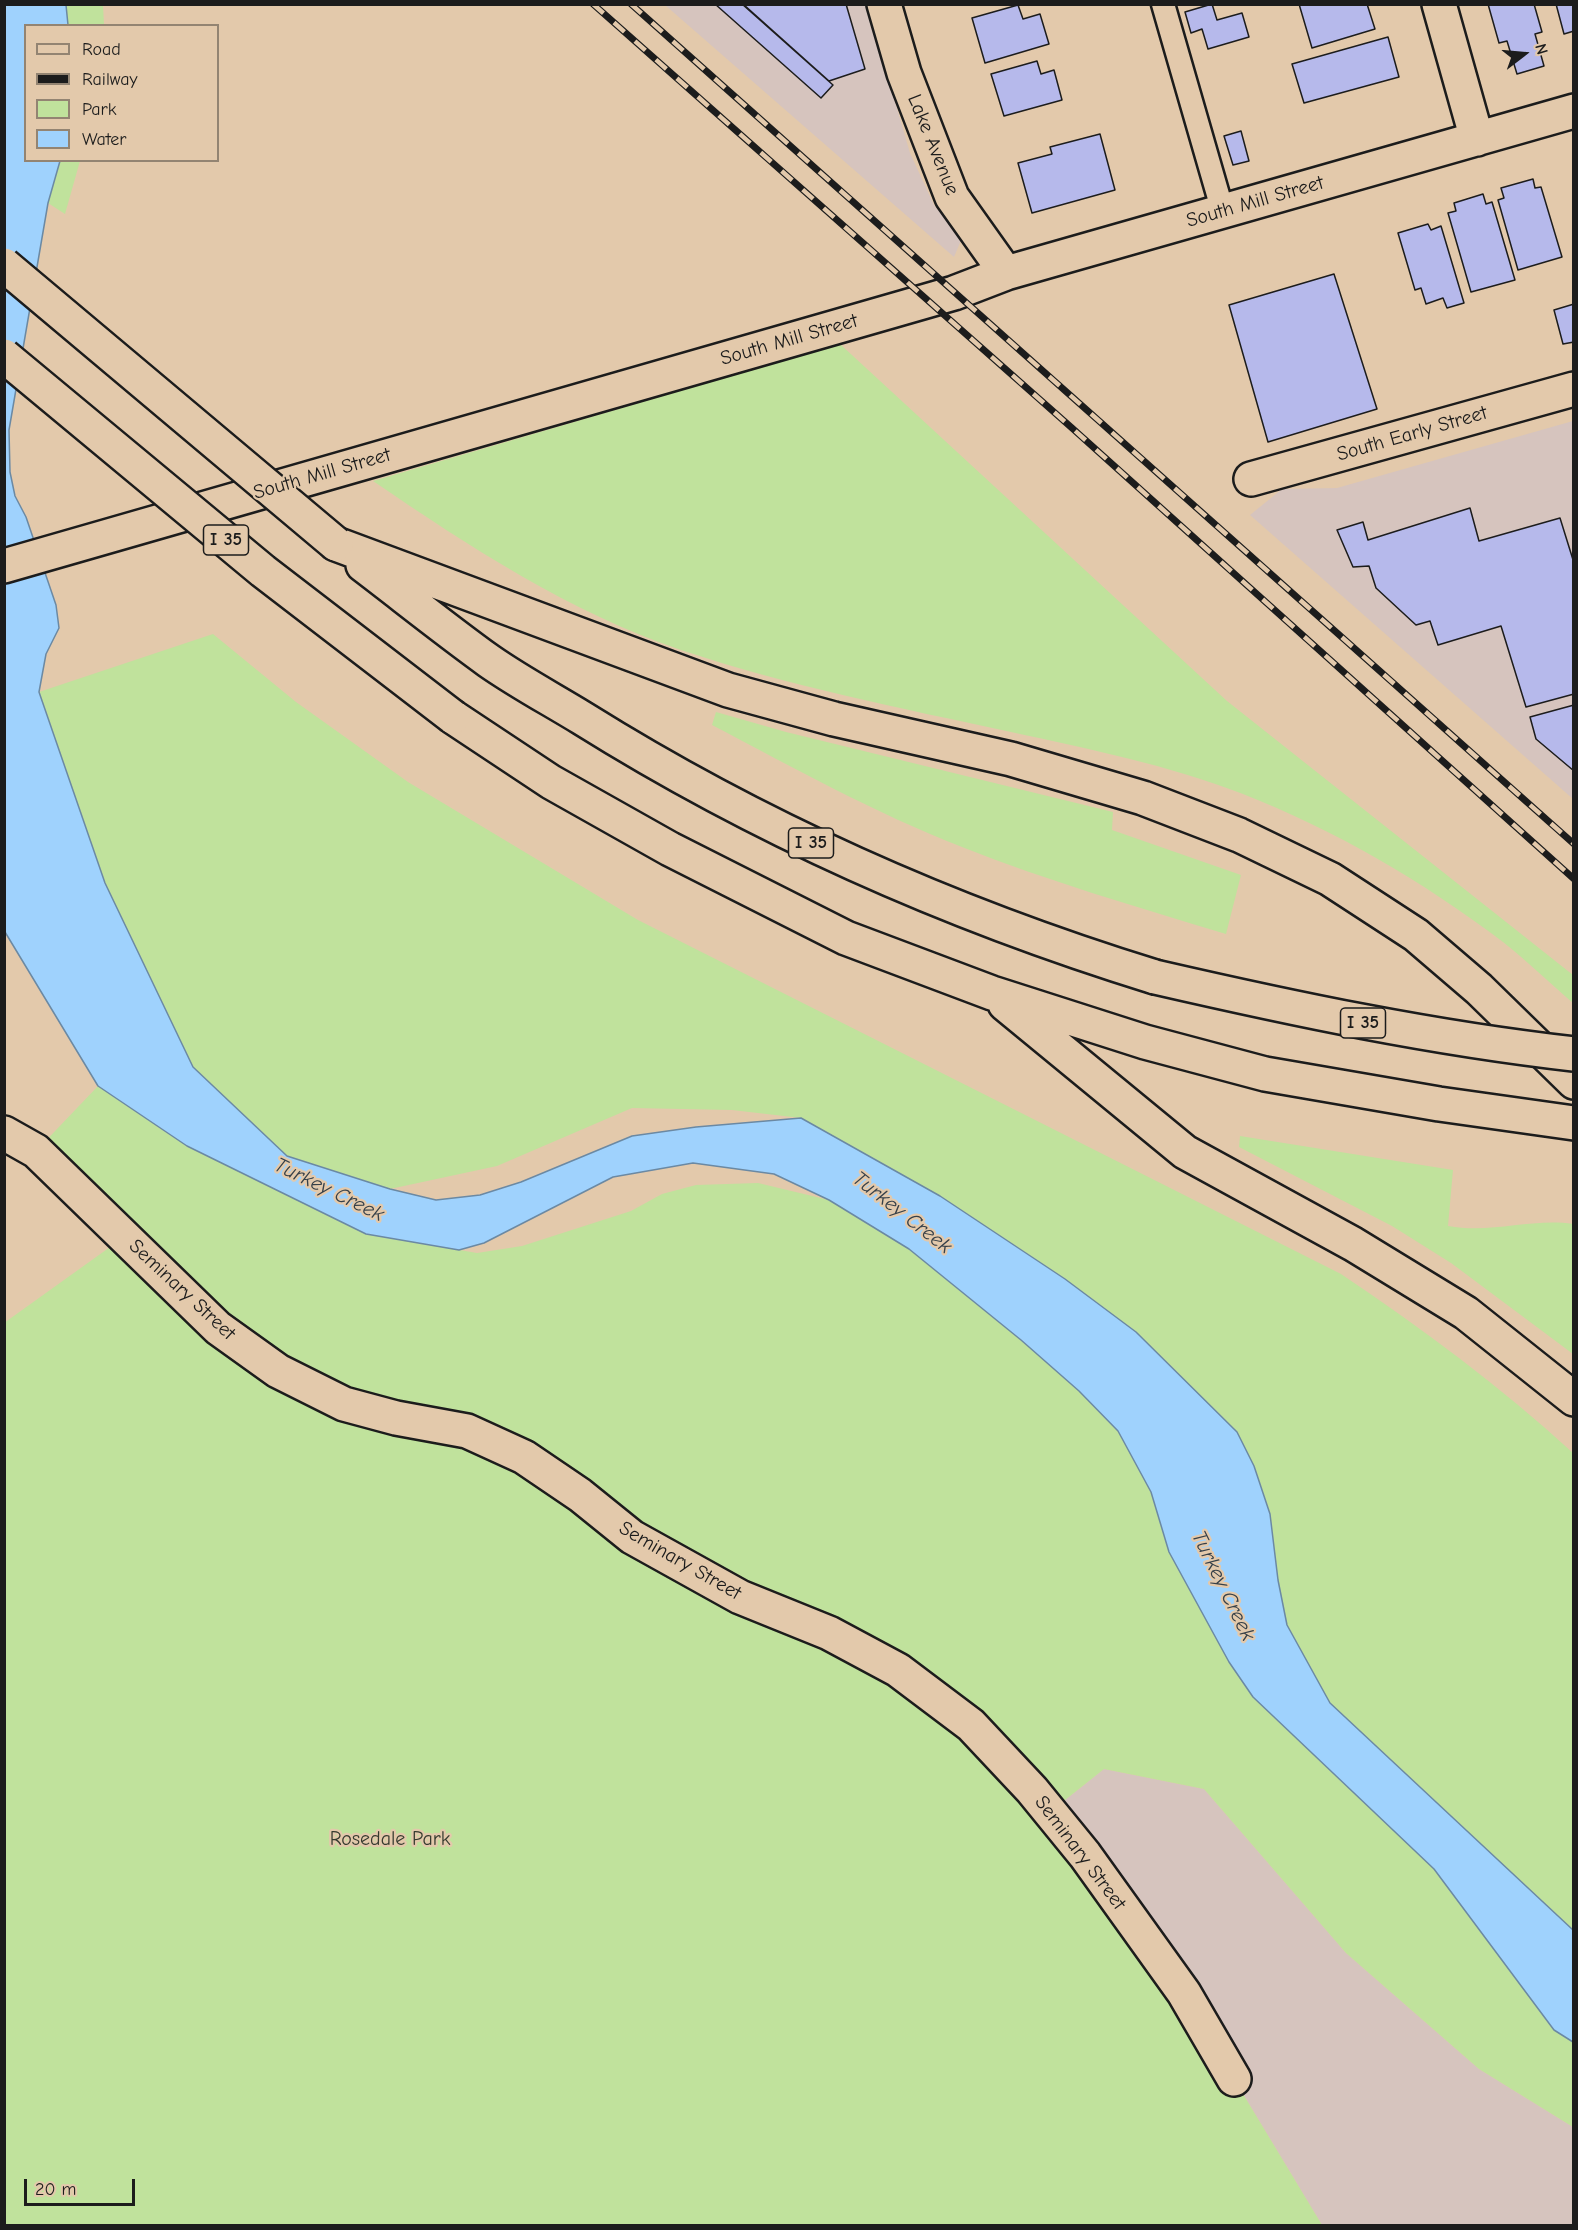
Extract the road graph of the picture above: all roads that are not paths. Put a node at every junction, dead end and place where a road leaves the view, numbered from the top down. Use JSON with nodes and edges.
{"nodes":[{"id":1,"x":884,"y":4,"type":"edge"},
{"id":2,"x":1163,"y":4,"type":"edge"},
{"id":3,"x":1439,"y":4,"type":"edge"},
{"id":4,"x":1574,"y":111,"type":"edge"},
{"id":5,"x":1477,"y":139,"type":"junction"},
{"id":6,"x":1223,"y":212,"type":"junction"},
{"id":7,"x":4,"y":265,"type":"edge"},
{"id":8,"x":1006,"y":273,"type":"junction"},
{"id":9,"x":4,"y":356,"type":"edge"},
{"id":10,"x":1574,"y":389,"type":"edge"},
{"id":11,"x":1251,"y":479,"type":"dead end"},
{"id":12,"x":336,"y":544,"type":"junction"},
{"id":13,"x":4,"y":566,"type":"edge"},
{"id":14,"x":992,"y":993,"type":"junction"},
{"id":15,"x":1574,"y":1054,"type":"edge"},
{"id":16,"x":1574,"y":1082,"type":"edge"},
{"id":17,"x":1574,"y":1123,"type":"edge"},
{"id":18,"x":6,"y":1136,"type":"edge"},
{"id":19,"x":1574,"y":1399,"type":"edge"},
{"id":20,"x":1234,"y":2079,"type":"dead end"}],
"edges":[{"from":1,"to":8,"type":"main road","name":"Lake Avenue"},
{"from":2,"to":6,"type":"lane"},
{"from":3,"to":5,"type":"main road"},
{"from":4,"to":5,"type":"main road","name":"South Mill Street"},
{"from":5,"to":6,"type":"main road","name":"South Mill Street"},
{"from":6,"to":8,"type":"main road","name":"South Mill Street"},
{"from":7,"to":12,"type":"main road","number":"I 35","bridge":true},
{"from":8,"to":13,"type":"main road","name":"South Mill Street"},
{"from":9,"to":14,"type":"main road","number":"I 35","bridge":true},
{"from":10,"to":11,"type":"main road","name":"South Early Street"},
{"from":12,"to":15,"type":"main road","number":"I 35","bridge":true},
{"from":12,"to":16,"type":"main road"},
{"from":14,"to":17,"type":"main road","number":"I 35"},
{"from":14,"to":19,"type":"main road"},
{"from":18,"to":20,"type":"main road","name":"Seminary Street"}]}
